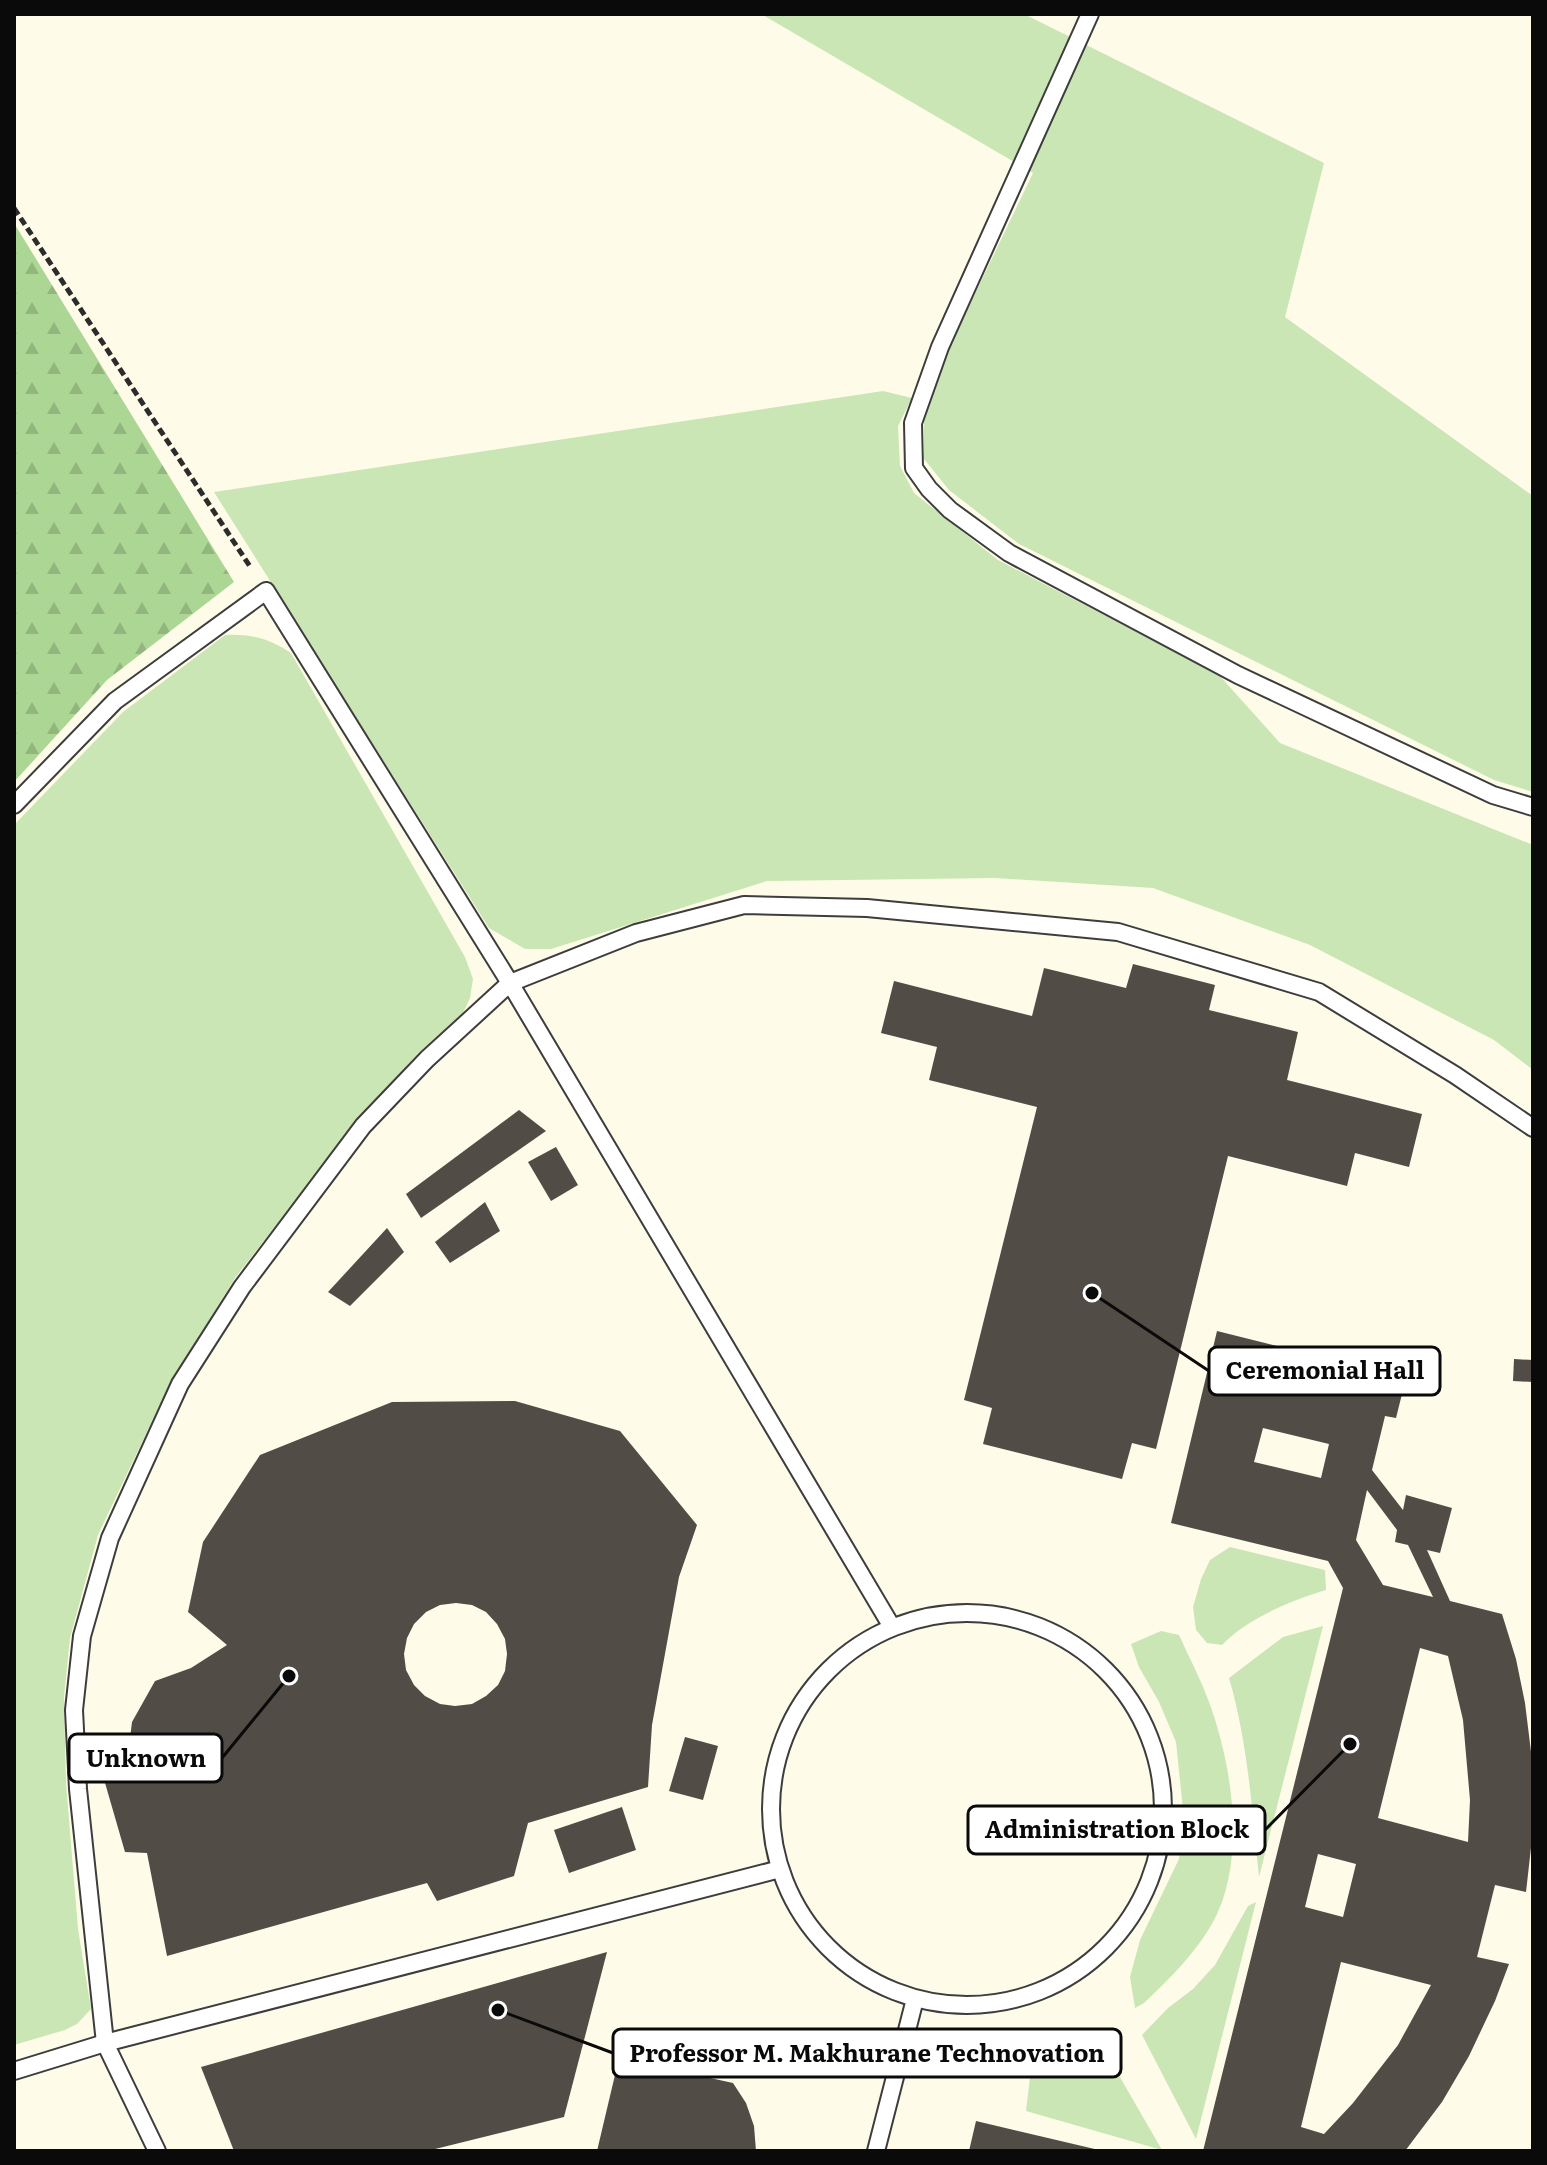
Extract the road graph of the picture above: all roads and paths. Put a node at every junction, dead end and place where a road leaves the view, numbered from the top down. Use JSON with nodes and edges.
{"nodes":[{"id":1,"x":1090,"y":14,"type":"edge"},
{"id":2,"x":14,"y":208,"type":"edge"},
{"id":3,"x":266,"y":591,"type":"junction"},
{"id":4,"x":14,"y":805,"type":"edge"},
{"id":5,"x":1533,"y":807,"type":"edge"},
{"id":6,"x":510,"y":983,"type":"junction"},
{"id":7,"x":1533,"y":1128,"type":"edge"},
{"id":8,"x":892,"y":1627,"type":"junction"},
{"id":9,"x":780,"y":1869,"type":"junction"},
{"id":10,"x":915,"y":1999,"type":"junction"},
{"id":11,"x":105,"y":2043,"type":"junction"},
{"id":12,"x":14,"y":2071,"type":"edge"},
{"id":13,"x":157,"y":2151,"type":"edge"},
{"id":14,"x":876,"y":2151,"type":"edge"}],
"edges":[{"from":1,"to":5,"type":"lane"},
{"from":2,"to":3,"type":"path"},
{"from":3,"to":4,"type":"lane"},
{"from":3,"to":6,"type":"lane"},
{"from":6,"to":7,"type":"lane"},
{"from":6,"to":8,"type":"lane"},
{"from":6,"to":11,"type":"lane"},
{"from":8,"to":9,"type":"lane"},
{"from":8,"to":10,"type":"lane"},
{"from":9,"to":10,"type":"lane"},
{"from":9,"to":11,"type":"lane"},
{"from":10,"to":14,"type":"lane"},
{"from":11,"to":12,"type":"lane"},
{"from":11,"to":13,"type":"lane"}]}
